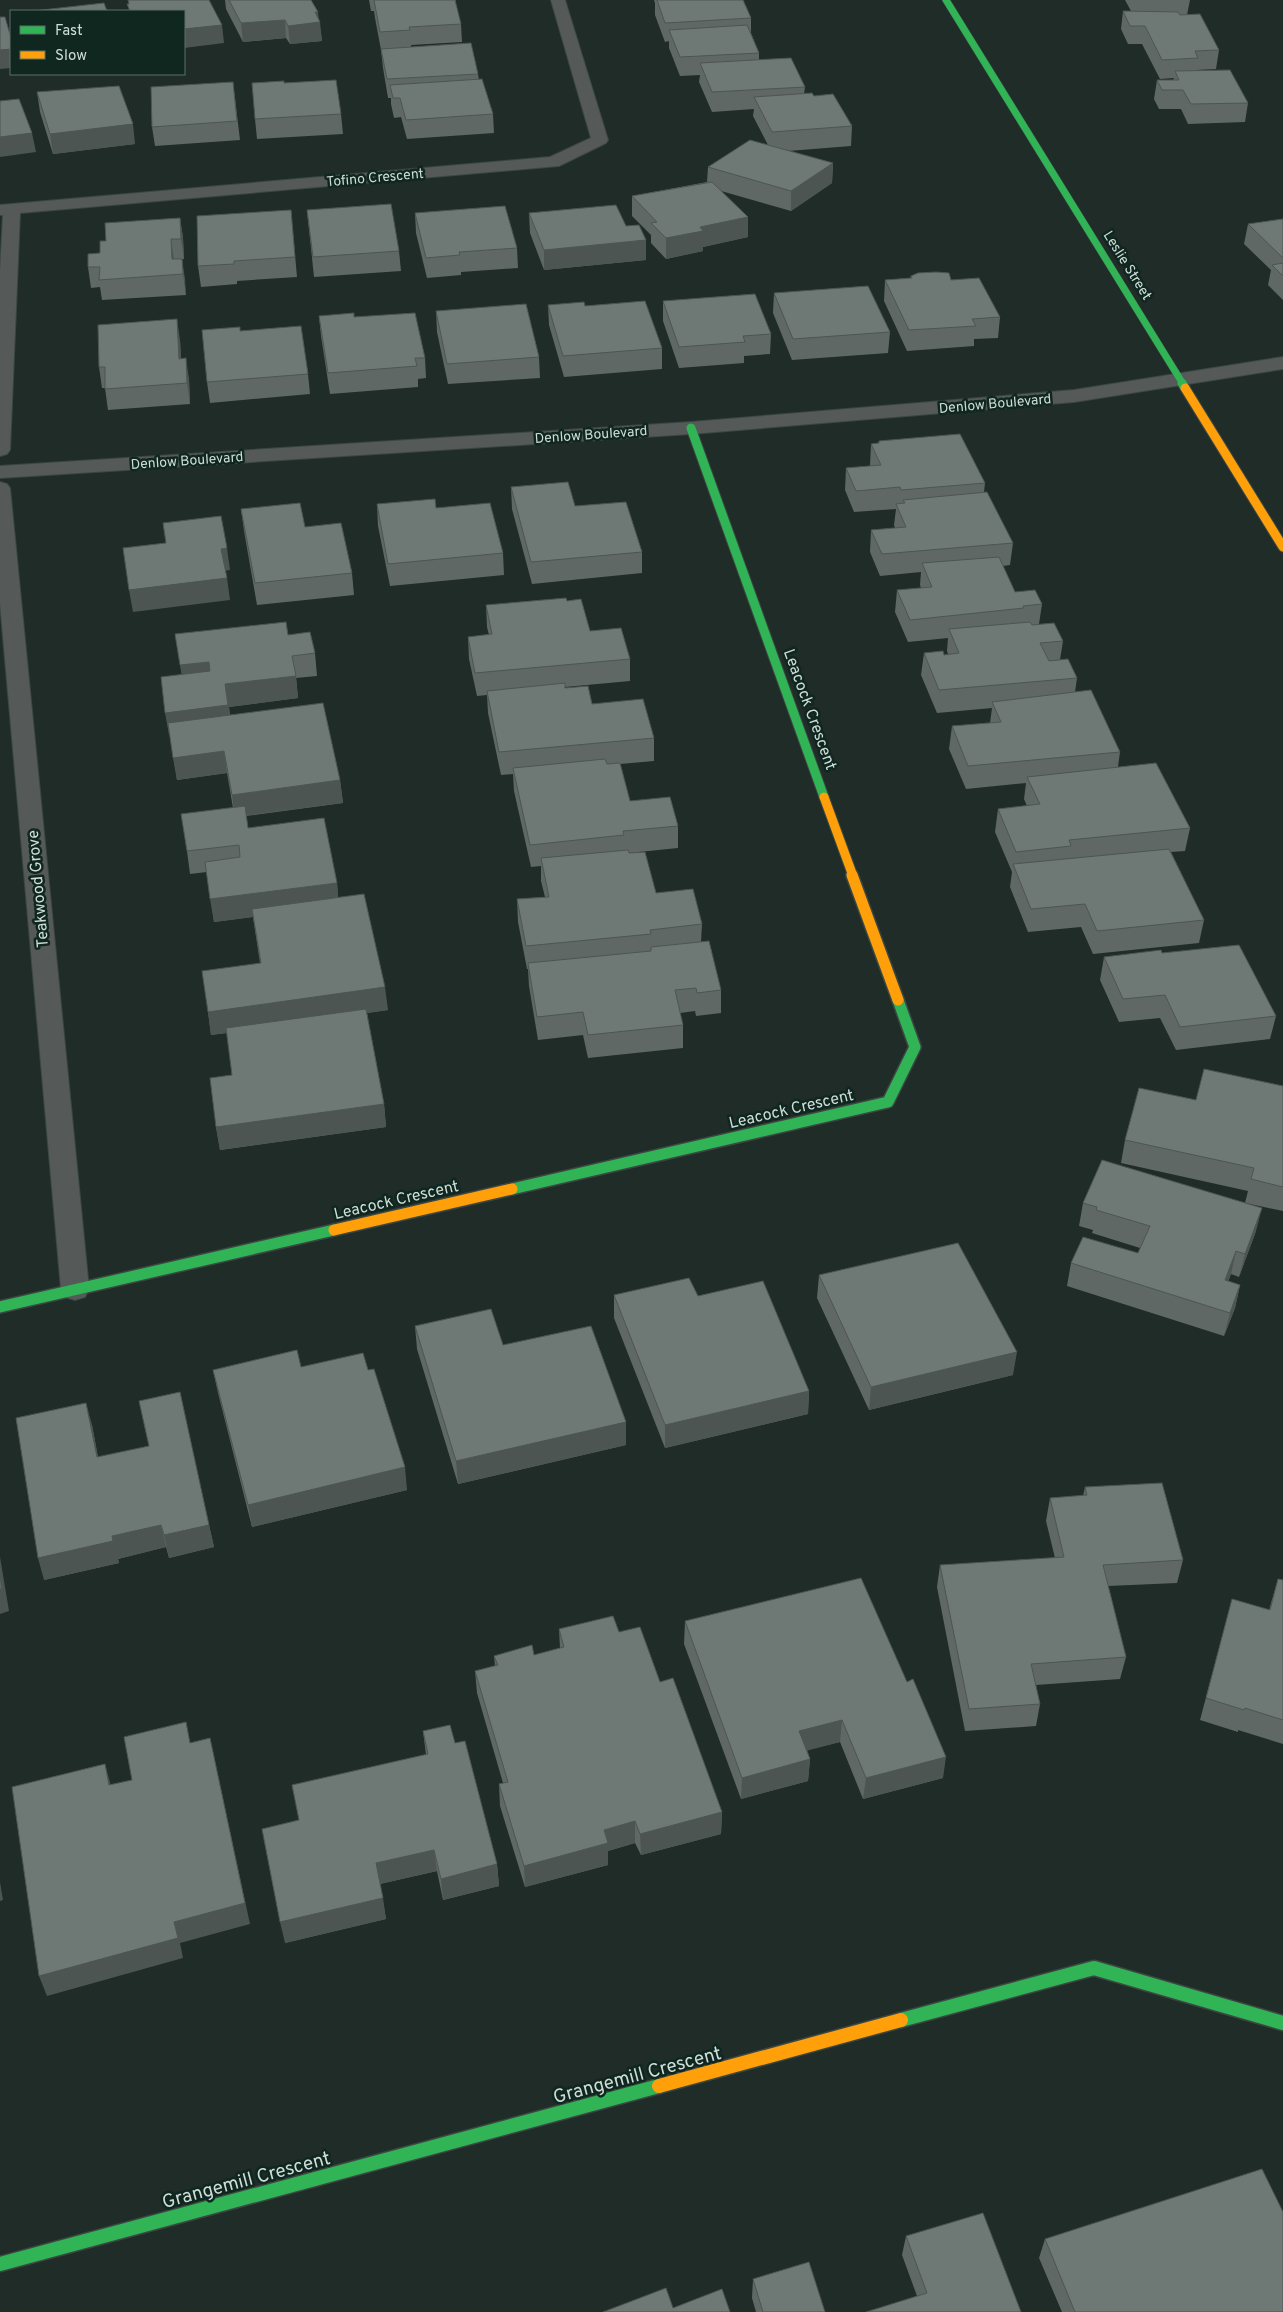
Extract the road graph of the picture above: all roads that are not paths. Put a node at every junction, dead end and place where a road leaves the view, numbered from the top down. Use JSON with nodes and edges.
{"nodes":[{"id":1,"x":558,"y":0,"type":"edge"},
{"id":2,"x":946,"y":0,"type":"edge"},
{"id":3,"x":6,"y":210,"type":"edge"},
{"id":4,"x":1283,"y":363,"type":"edge"},
{"id":5,"x":1181,"y":380,"type":"junction"},
{"id":6,"x":691,"y":428,"type":"junction"},
{"id":7,"x":0,"y":450,"type":"edge"},
{"id":8,"x":0,"y":472,"type":"edge"},
{"id":9,"x":0,"y":488,"type":"edge"},
{"id":10,"x":1283,"y":547,"type":"edge"},
{"id":11,"x":75,"y":1289,"type":"junction"},
{"id":12,"x":0,"y":1307,"type":"edge"},
{"id":13,"x":1283,"y":2023,"type":"edge"},
{"id":14,"x":0,"y":2264,"type":"edge"}],
"edges":[{"from":1,"to":3,"type":"street","name":"Tofino Crescent"},
{"from":2,"to":5,"type":"street","name":"Leslie Street"},
{"from":3,"to":7,"type":"street"},
{"from":4,"to":5,"type":"street","name":"Denlow Boulevard"},
{"from":5,"to":6,"type":"street","name":"Denlow Boulevard"},
{"from":5,"to":10,"type":"street","name":"Leslie Street"},
{"from":6,"to":8,"type":"street","name":"Denlow Boulevard"},
{"from":6,"to":11,"type":"street","name":"Leacock Crescent"},
{"from":9,"to":11,"type":"street","name":"Teakwood Grove"},
{"from":11,"to":12,"type":"street","name":"Leacock Crescent"},
{"from":13,"to":14,"type":"street","name":"Grangemill Crescent"}]}
